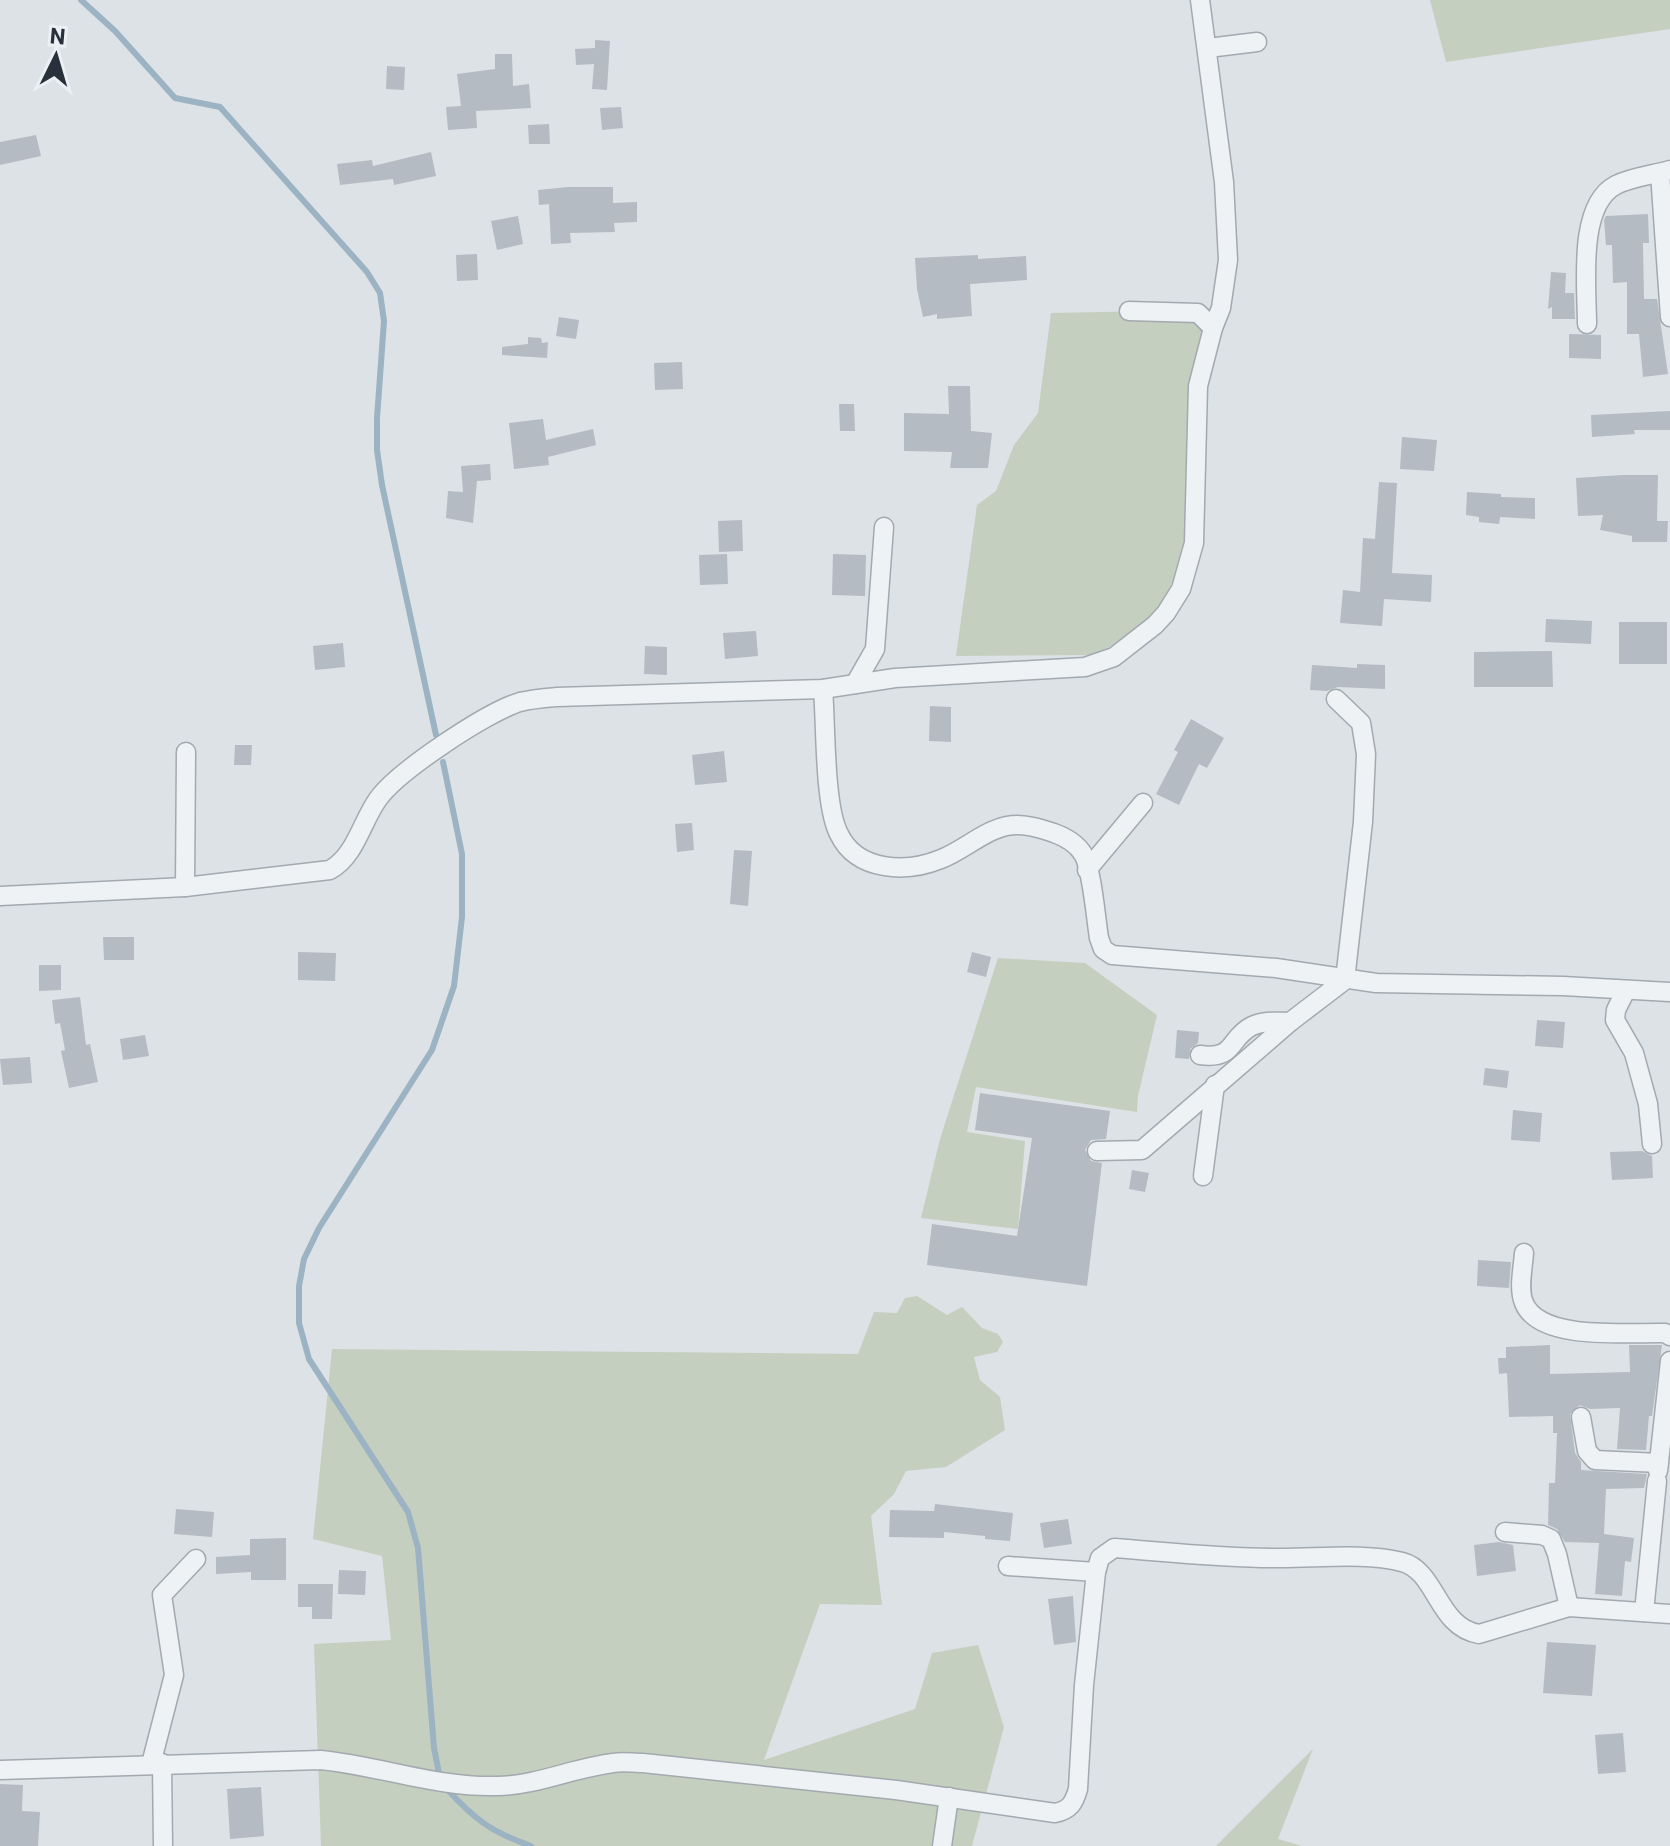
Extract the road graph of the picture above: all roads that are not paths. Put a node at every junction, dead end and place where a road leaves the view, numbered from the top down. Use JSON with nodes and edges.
{"nodes":[{"id":1,"x":1200,"y":0,"type":"edge"},
{"id":2,"x":1257,"y":42,"type":"dead end"},
{"id":3,"x":1208,"y":48,"type":"junction"},
{"id":4,"x":1665,"y":172,"type":"edge"},
{"id":5,"x":1129,"y":311,"type":"dead end"},
{"id":6,"x":1670,"y":317,"type":"edge"},
{"id":7,"x":1587,"y":324,"type":"dead end"},
{"id":8,"x":1213,"y":328,"type":"junction"},
{"id":9,"x":884,"y":527,"type":"dead end"},
{"id":10,"x":855,"y":684,"type":"junction"},
{"id":11,"x":823,"y":689,"type":"junction"},
{"id":12,"x":1336,"y":699,"type":"dead end"},
{"id":13,"x":186,"y":752,"type":"dead end"},
{"id":14,"x":1143,"y":803,"type":"dead end"},
{"id":15,"x":1087,"y":870,"type":"junction"},
{"id":16,"x":185,"y":887,"type":"junction"},
{"id":17,"x":0,"y":896,"type":"edge"},
{"id":18,"x":1345,"y":980,"type":"junction"},
{"id":19,"x":1626,"y":990,"type":"junction"},
{"id":20,"x":1670,"y":992,"type":"edge"},
{"id":21,"x":1290,"y":1022,"type":"junction"},
{"id":22,"x":1200,"y":1055,"type":"dead end"},
{"id":23,"x":1215,"y":1085,"type":"junction"},
{"id":24,"x":1652,"y":1144,"type":"dead end"},
{"id":25,"x":1097,"y":1151,"type":"dead end"},
{"id":26,"x":1203,"y":1176,"type":"dead end"},
{"id":27,"x":1524,"y":1253,"type":"dead end"},
{"id":28,"x":1670,"y":1336,"type":"edge"},
{"id":29,"x":1670,"y":1361,"type":"edge"},
{"id":30,"x":1581,"y":1417,"type":"dead end"},
{"id":31,"x":1658,"y":1472,"type":"junction"},
{"id":32,"x":1505,"y":1532,"type":"dead end"},
{"id":33,"x":196,"y":1559,"type":"dead end"},
{"id":34,"x":1008,"y":1566,"type":"dead end"},
{"id":35,"x":1096,"y":1572,"type":"junction"},
{"id":36,"x":1569,"y":1607,"type":"junction"},
{"id":37,"x":1644,"y":1612,"type":"junction"},
{"id":38,"x":1670,"y":1614,"type":"edge"},
{"id":39,"x":156,"y":1764,"type":"junction"},
{"id":40,"x":0,"y":1770,"type":"edge"},
{"id":41,"x":949,"y":1797,"type":"junction"},
{"id":42,"x":163,"y":1846,"type":"edge"},
{"id":43,"x":942,"y":1846,"type":"edge"}],
"edges":[{"from":1,"to":3,"type":"street"},
{"from":2,"to":3,"type":"street"},
{"from":3,"to":8,"type":"street"},
{"from":4,"to":6,"type":"street"},
{"from":4,"to":7,"type":"street"},
{"from":5,"to":8,"type":"street"},
{"from":8,"to":10,"type":"street"},
{"from":9,"to":10,"type":"street"},
{"from":10,"to":11,"type":"street"},
{"from":11,"to":15,"type":"street"},
{"from":11,"to":16,"type":"street"},
{"from":12,"to":18,"type":"street"},
{"from":13,"to":16,"type":"street"},
{"from":14,"to":15,"type":"street"},
{"from":15,"to":18,"type":"street"},
{"from":16,"to":17,"type":"street"},
{"from":18,"to":19,"type":"street"},
{"from":18,"to":21,"type":"street"},
{"from":19,"to":20,"type":"street"},
{"from":19,"to":24,"type":"street"},
{"from":21,"to":22,"type":"street"},
{"from":21,"to":23,"type":"street"},
{"from":23,"to":25,"type":"street"},
{"from":23,"to":26,"type":"street"},
{"from":27,"to":28,"type":"street"},
{"from":29,"to":31,"type":"street"},
{"from":30,"to":31,"type":"street"},
{"from":31,"to":37,"type":"street"},
{"from":32,"to":36,"type":"street"},
{"from":33,"to":39,"type":"street"},
{"from":34,"to":35,"type":"street"},
{"from":35,"to":36,"type":"street"},
{"from":35,"to":41,"type":"street"},
{"from":36,"to":37,"type":"street"},
{"from":37,"to":38,"type":"street"},
{"from":39,"to":40,"type":"street"},
{"from":39,"to":41,"type":"street"},
{"from":39,"to":42,"type":"street"},
{"from":41,"to":43,"type":"street"}]}
